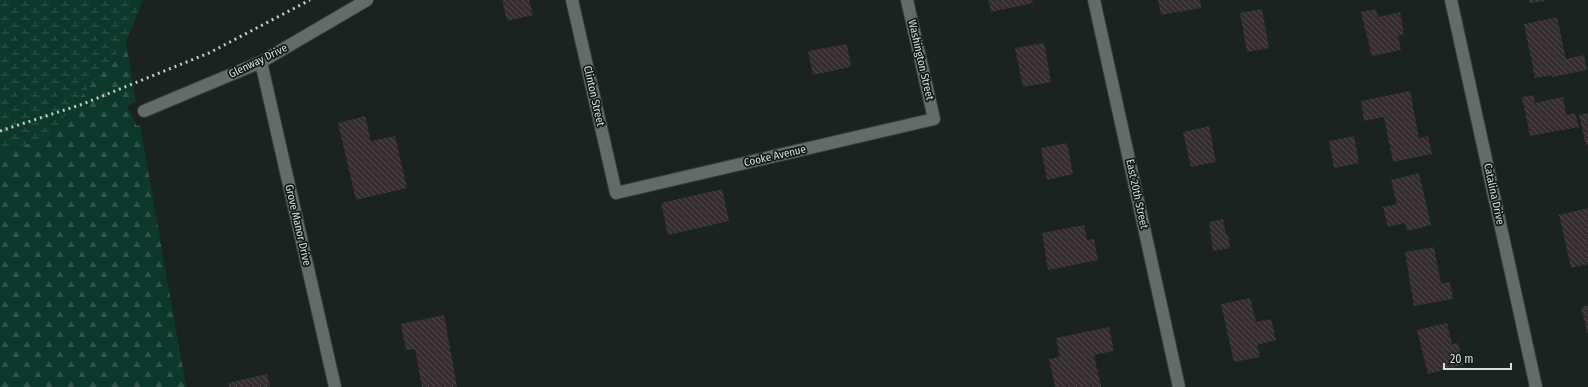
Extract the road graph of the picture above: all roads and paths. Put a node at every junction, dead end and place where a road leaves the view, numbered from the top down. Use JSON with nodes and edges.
{"nodes":[{"id":1,"x":368,"y":0,"type":"edge"},
{"id":2,"x":572,"y":0,"type":"edge"},
{"id":3,"x":908,"y":0,"type":"edge"},
{"id":4,"x":1094,"y":0,"type":"edge"},
{"id":5,"x":1451,"y":0,"type":"edge"},
{"id":6,"x":261,"y":62,"type":"junction"},
{"id":7,"x":144,"y":111,"type":"dead end"},
{"id":8,"x":934,"y":119,"type":"joint"},
{"id":9,"x":616,"y":193,"type":"joint"},
{"id":10,"x":335,"y":387,"type":"edge"},
{"id":11,"x":1179,"y":387,"type":"edge"},
{"id":12,"x":1536,"y":387,"type":"edge"}],
"edges":[{"from":1,"to":6,"type":"street","name":"Glenway Drive"},
{"from":2,"to":9,"type":"street","name":"Clinton Street"},
{"from":3,"to":8,"type":"street","name":"Washington Street"},
{"from":4,"to":11,"type":"street","name":"East 20th Street"},
{"from":5,"to":12,"type":"street","name":"Catalina Drive"},
{"from":6,"to":7,"type":"street","name":"Glenway Drive"},
{"from":6,"to":10,"type":"street","name":"Grove Manor Drive"},
{"from":8,"to":9,"type":"street","name":"Cooke Avenue"}]}
